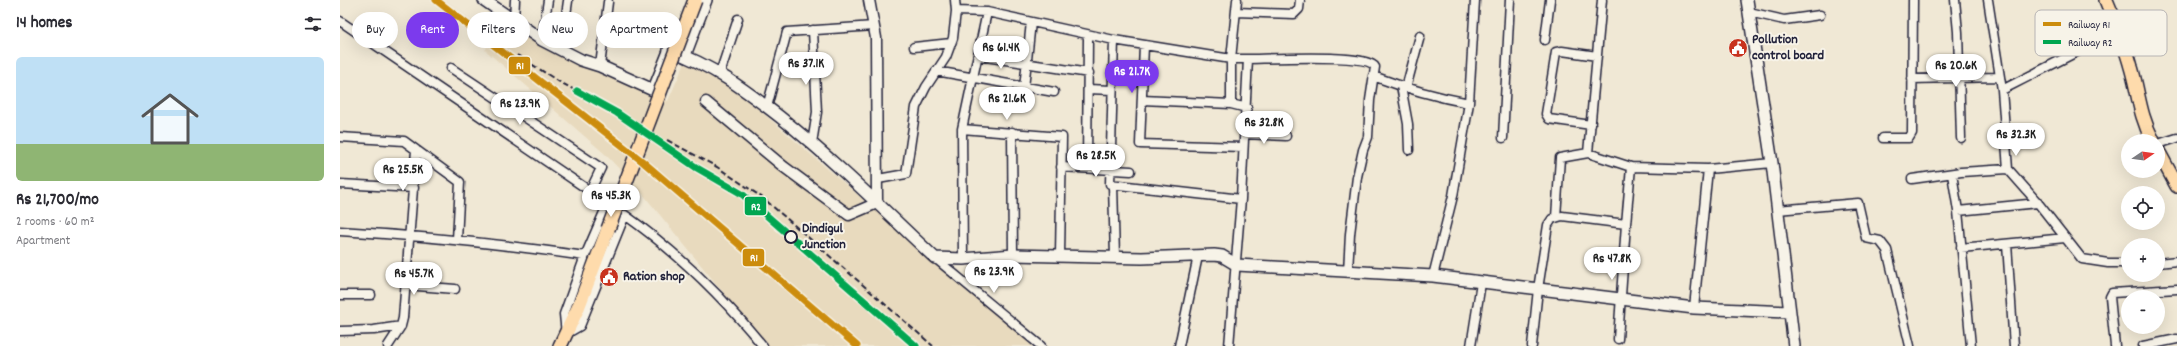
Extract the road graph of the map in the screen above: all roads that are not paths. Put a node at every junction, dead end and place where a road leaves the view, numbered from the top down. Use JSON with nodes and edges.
{"nodes":[{"id":1,"x":515,"y":0,"type":"edge"},
{"id":2,"x":548,"y":0,"type":"edge"},
{"id":3,"x":689,"y":0,"type":"edge"},
{"id":4,"x":695,"y":0,"type":"edge"},
{"id":5,"x":706,"y":0,"type":"edge"},
{"id":6,"x":869,"y":0,"type":"edge"},
{"id":7,"x":955,"y":0,"type":"edge"},
{"id":8,"x":1237,"y":0,"type":"edge"},
{"id":9,"x":1300,"y":0,"type":"edge"},
{"id":10,"x":1475,"y":0,"type":"edge"},
{"id":11,"x":1510,"y":0,"type":"edge"},
{"id":12,"x":1550,"y":0,"type":"edge"},
{"id":13,"x":1602,"y":0,"type":"edge"},
{"id":14,"x":1748,"y":0,"type":"edge"},
{"id":15,"x":1913,"y":0,"type":"edge"},
{"id":16,"x":1955,"y":0,"type":"edge"},
{"id":17,"x":1988,"y":0,"type":"edge"},
{"id":18,"x":2106,"y":0,"type":"edge"},
{"id":19,"x":487,"y":1,"type":"edge"},
{"id":20,"x":568,"y":1,"type":"edge"},
{"id":21,"x":608,"y":2,"type":"dead end"},
{"id":22,"x":2110,"y":10,"type":"edge"},
{"id":23,"x":956,"y":11,"type":"junction"},
{"id":24,"x":503,"y":12,"type":"edge"},
{"id":25,"x":514,"y":12,"type":"edge"},
{"id":26,"x":546,"y":12,"type":"edge"},
{"id":27,"x":987,"y":12,"type":"junction"},
{"id":28,"x":1236,"y":12,"type":"junction"},
{"id":29,"x":1749,"y":12,"type":"junction"},
{"id":30,"x":1820,"y":15,"type":"dead end"},
{"id":31,"x":738,"y":19,"type":"dead end"},
{"id":32,"x":340,"y":21,"type":"edge"},
{"id":33,"x":1031,"y":22,"type":"junction"},
{"id":34,"x":874,"y":26,"type":"junction"},
{"id":35,"x":813,"y":30,"type":"junction"},
{"id":36,"x":1088,"y":36,"type":"junction"},
{"id":37,"x":1420,"y":36,"type":"dead end"},
{"id":38,"x":1114,"y":40,"type":"junction"},
{"id":39,"x":1545,"y":40,"type":"dead end"},
{"id":40,"x":951,"y":43,"type":"junction"},
{"id":41,"x":1144,"y":46,"type":"junction"},
{"id":42,"x":914,"y":47,"type":"dead end"},
{"id":43,"x":556,"y":48,"type":"edge"},
{"id":44,"x":560,"y":50,"type":"junction"},
{"id":45,"x":669,"y":50,"type":"junction"},
{"id":46,"x":685,"y":55,"type":"junction"},
{"id":47,"x":979,"y":56,"type":"junction"},
{"id":48,"x":1597,"y":56,"type":"junction"},
{"id":49,"x":2069,"y":56,"type":"edge"},
{"id":50,"x":2127,"y":56,"type":"edge"},
{"id":51,"x":1231,"y":59,"type":"junction"},
{"id":52,"x":1248,"y":60,"type":"junction"},
{"id":53,"x":1027,"y":64,"type":"junction"},
{"id":54,"x":600,"y":66,"type":"junction"},
{"id":55,"x":450,"y":68,"type":"dead end"},
{"id":56,"x":936,"y":71,"type":"junction"},
{"id":57,"x":720,"y":73,"type":"junction"},
{"id":58,"x":1089,"y":73,"type":"junction"},
{"id":59,"x":1373,"y":76,"type":"junction"},
{"id":60,"x":1999,"y":77,"type":"junction"},
{"id":61,"x":1960,"y":78,"type":"junction"},
{"id":62,"x":974,"y":79,"type":"junction"},
{"id":63,"x":1912,"y":79,"type":"junction"},
{"id":64,"x":1403,"y":87,"type":"junction"},
{"id":65,"x":1024,"y":88,"type":"junction"},
{"id":66,"x":1088,"y":89,"type":"junction"},
{"id":67,"x":653,"y":90,"type":"joint"},
{"id":68,"x":1112,"y":90,"type":"junction"},
{"id":69,"x":2002,"y":90,"type":"junction"},
{"id":70,"x":1054,"y":92,"type":"dead end"},
{"id":71,"x":1142,"y":100,"type":"junction"},
{"id":72,"x":706,"y":102,"type":"dead end"},
{"id":73,"x":1469,"y":103,"type":"junction"},
{"id":74,"x":1231,"y":104,"type":"junction"},
{"id":75,"x":767,"y":107,"type":"junction"},
{"id":76,"x":1246,"y":108,"type":"junction"},
{"id":77,"x":1591,"y":125,"type":"junction"},
{"id":78,"x":962,"y":129,"type":"junction"},
{"id":79,"x":1012,"y":132,"type":"junction"},
{"id":80,"x":1244,"y":134,"type":"junction"},
{"id":81,"x":2149,"y":134,"type":"edge"},
{"id":82,"x":1286,"y":136,"type":"dead end"},
{"id":83,"x":340,"y":137,"type":"edge"},
{"id":84,"x":1503,"y":138,"type":"dead end"},
{"id":85,"x":1883,"y":138,"type":"dead end"},
{"id":86,"x":1961,"y":138,"type":"dead end"},
{"id":87,"x":2177,"y":138,"type":"edge"},
{"id":88,"x":2165,"y":142,"type":"edge"},
{"id":89,"x":812,"y":143,"type":"junction"},
{"id":90,"x":1243,"y":147,"type":"junction"},
{"id":91,"x":416,"y":150,"type":"junction"},
{"id":92,"x":1409,"y":150,"type":"dead end"},
{"id":93,"x":1588,"y":153,"type":"junction"},
{"id":94,"x":1772,"y":163,"type":"junction"},
{"id":95,"x":2165,"y":164,"type":"edge"},
{"id":96,"x":1062,"y":167,"type":"junction"},
{"id":97,"x":1631,"y":167,"type":"junction"},
{"id":98,"x":1087,"y":168,"type":"junction"},
{"id":99,"x":1110,"y":169,"type":"junction"},
{"id":100,"x":1708,"y":169,"type":"junction"},
{"id":101,"x":2008,"y":169,"type":"junction"},
{"id":102,"x":1131,"y":171,"type":"dead end"},
{"id":103,"x":1952,"y":174,"type":"junction"},
{"id":104,"x":878,"y":179,"type":"junction"},
{"id":105,"x":1912,"y":179,"type":"dead end"},
{"id":106,"x":340,"y":184,"type":"edge"},
{"id":107,"x":1113,"y":185,"type":"junction"},
{"id":108,"x":2177,"y":186,"type":"edge"},
{"id":109,"x":414,"y":188,"type":"junction"},
{"id":110,"x":590,"y":191,"type":"junction"},
{"id":111,"x":1242,"y":199,"type":"junction"},
{"id":112,"x":877,"y":203,"type":"junction"},
{"id":113,"x":2038,"y":203,"type":"junction"},
{"id":114,"x":608,"y":204,"type":"junction"},
{"id":115,"x":1777,"y":210,"type":"junction"},
{"id":116,"x":1958,"y":212,"type":"junction"},
{"id":117,"x":626,"y":215,"type":"junction"},
{"id":118,"x":1556,"y":217,"type":"junction"},
{"id":119,"x":1626,"y":224,"type":"junction"},
{"id":120,"x":340,"y":231,"type":"edge"},
{"id":121,"x":409,"y":235,"type":"junction"},
{"id":122,"x":2065,"y":238,"type":"junction"},
{"id":123,"x":457,"y":240,"type":"junction"},
{"id":124,"x":2007,"y":244,"type":"junction"},
{"id":125,"x":1961,"y":248,"type":"junction"},
{"id":126,"x":1013,"y":255,"type":"junction"},
{"id":127,"x":585,"y":256,"type":"junction"},
{"id":128,"x":1060,"y":256,"type":"junction"},
{"id":129,"x":1198,"y":256,"type":"junction"},
{"id":130,"x":1115,"y":257,"type":"junction"},
{"id":131,"x":935,"y":258,"type":"junction"},
{"id":132,"x":963,"y":259,"type":"junction"},
{"id":133,"x":2177,"y":261,"type":"edge"},
{"id":134,"x":2165,"y":262,"type":"edge"},
{"id":135,"x":2121,"y":263,"type":"edge"},
{"id":136,"x":1237,"y":265,"type":"junction"},
{"id":137,"x":1348,"y":272,"type":"junction"},
{"id":138,"x":1434,"y":276,"type":"junction"},
{"id":139,"x":1481,"y":283,"type":"junction"},
{"id":140,"x":405,"y":285,"type":"junction"},
{"id":141,"x":455,"y":289,"type":"dead end"},
{"id":142,"x":1538,"y":289,"type":"junction"},
{"id":143,"x":2177,"y":289,"type":"edge"},
{"id":144,"x":340,"y":295,"type":"edge"},
{"id":145,"x":371,"y":295,"type":"dead end"},
{"id":146,"x":1620,"y":300,"type":"junction"},
{"id":147,"x":1694,"y":308,"type":"junction"},
{"id":148,"x":1788,"y":312,"type":"junction"},
{"id":149,"x":401,"y":326,"type":"junction"},
{"id":150,"x":340,"y":330,"type":"edge"},
{"id":151,"x":1618,"y":339,"type":"dead end"},
{"id":152,"x":2177,"y":339,"type":"edge"},
{"id":153,"x":563,"y":340,"type":"edge"},
{"id":154,"x":388,"y":346,"type":"edge"},
{"id":155,"x":763,"y":346,"type":"edge"},
{"id":156,"x":1041,"y":346,"type":"edge"},
{"id":157,"x":1179,"y":346,"type":"edge"},
{"id":158,"x":1229,"y":346,"type":"edge"},
{"id":159,"x":1471,"y":346,"type":"edge"},
{"id":160,"x":1532,"y":346,"type":"edge"},
{"id":161,"x":1794,"y":346,"type":"edge"},
{"id":162,"x":1910,"y":346,"type":"edge"},
{"id":163,"x":1971,"y":346,"type":"edge"},
{"id":164,"x":2014,"y":346,"type":"edge"},
{"id":165,"x":2115,"y":346,"type":"edge"},
{"id":166,"x":2143,"y":346,"type":"edge"}],
"edges":[{"from":1,"to":25,"type":"street"},
{"from":2,"to":26,"type":"street"},
{"from":3,"to":45,"type":"main road"},
{"from":4,"to":153,"type":"main road","bridge":true},
{"from":5,"to":46,"type":"main road"},
{"from":6,"to":34,"type":"street"},
{"from":7,"to":23,"type":"street"},
{"from":8,"to":28,"type":"street"},
{"from":9,"to":28,"type":"street"},
{"from":10,"to":73,"type":"street"},
{"from":11,"to":84,"type":"street"},
{"from":12,"to":39,"type":"street"},
{"from":13,"to":48,"type":"street"},
{"from":14,"to":29,"type":"main road"},
{"from":15,"to":63,"type":"street"},
{"from":16,"to":61,"type":"street"},
{"from":17,"to":60,"type":"street"},
{"from":18,"to":22,"type":"main road"},
{"from":19,"to":24,"type":"main road"},
{"from":20,"to":44,"type":"street"},
{"from":21,"to":54,"type":"street"},
{"from":23,"to":27,"type":"street"},
{"from":23,"to":40,"type":"street"},
{"from":27,"to":33,"type":"street"},
{"from":27,"to":47,"type":"street"},
{"from":28,"to":51,"type":"street"},
{"from":29,"to":30,"type":"street"},
{"from":29,"to":94,"type":"main road"},
{"from":31,"to":57,"type":"street"},
{"from":32,"to":110,"type":"street"},
{"from":33,"to":36,"type":"street"},
{"from":33,"to":53,"type":"street"},
{"from":34,"to":35,"type":"street"},
{"from":34,"to":104,"type":"street"},
{"from":35,"to":75,"type":"street"},
{"from":35,"to":89,"type":"street"},
{"from":36,"to":38,"type":"street"},
{"from":36,"to":58,"type":"street"},
{"from":37,"to":64,"type":"street"},
{"from":38,"to":41,"type":"street"},
{"from":38,"to":68,"type":"street"},
{"from":40,"to":42,"type":"street"},
{"from":40,"to":56,"type":"street"},
{"from":41,"to":51,"type":"street"},
{"from":41,"to":71,"type":"street"},
{"from":43,"to":44,"type":"main road"},
{"from":44,"to":54,"type":"main road"},
{"from":45,"to":46,"type":"main road"},
{"from":45,"to":67,"type":"street"},
{"from":46,"to":57,"type":"main road"},
{"from":47,"to":53,"type":"street"},
{"from":47,"to":62,"type":"street"},
{"from":48,"to":77,"type":"street"},
{"from":48,"to":77,"type":"street"},
{"from":49,"to":69,"type":"street"},
{"from":50,"to":81,"type":"main road"},
{"from":51,"to":52,"type":"street"},
{"from":51,"to":74,"type":"street"},
{"from":52,"to":59,"type":"street"},
{"from":52,"to":76,"type":"street"},
{"from":53,"to":58,"type":"street"},
{"from":53,"to":65,"type":"street"},
{"from":54,"to":67,"type":"main road"},
{"from":55,"to":110,"type":"street"},
{"from":56,"to":62,"type":"street"},
{"from":56,"to":104,"type":"street"},
{"from":57,"to":75,"type":"main road"},
{"from":58,"to":66,"type":"street"},
{"from":59,"to":64,"type":"street"},
{"from":59,"to":137,"type":"street"},
{"from":60,"to":61,"type":"street"},
{"from":60,"to":69,"type":"street"},
{"from":61,"to":63,"type":"street"},
{"from":61,"to":86,"type":"street"},
{"from":62,"to":65,"type":"street"},
{"from":62,"to":78,"type":"street"},
{"from":63,"to":85,"type":"street"},
{"from":64,"to":73,"type":"street"},
{"from":64,"to":92,"type":"street"},
{"from":65,"to":70,"type":"street"},
{"from":66,"to":68,"type":"street"},
{"from":66,"to":98,"type":"street"},
{"from":68,"to":99,"type":"street"},
{"from":69,"to":101,"type":"street"},
{"from":71,"to":74,"type":"street"},
{"from":71,"to":90,"type":"street"},
{"from":72,"to":112,"type":"street"},
{"from":73,"to":138,"type":"street"},
{"from":74,"to":76,"type":"street"},
{"from":75,"to":89,"type":"main road"},
{"from":76,"to":80,"type":"street"},
{"from":77,"to":93,"type":"street"},
{"from":78,"to":79,"type":"street"},
{"from":78,"to":132,"type":"street"},
{"from":79,"to":96,"type":"street"},
{"from":79,"to":126,"type":"street"},
{"from":80,"to":82,"type":"street"},
{"from":80,"to":90,"type":"street"},
{"from":83,"to":91,"type":"street"},
{"from":87,"to":88,"type":"street"},
{"from":89,"to":112,"type":"main road"},
{"from":90,"to":111,"type":"street"},
{"from":91,"to":109,"type":"street"},
{"from":91,"to":123,"type":"street"},
{"from":93,"to":97,"type":"street"},
{"from":93,"to":118,"type":"street"},
{"from":94,"to":100,"type":"street"},
{"from":94,"to":115,"type":"main road"},
{"from":95,"to":108,"type":"main road"},
{"from":96,"to":98,"type":"street"},
{"from":96,"to":128,"type":"street"},
{"from":97,"to":100,"type":"street"},
{"from":97,"to":119,"type":"street"},
{"from":98,"to":99,"type":"street"},
{"from":99,"to":102,"type":"street"},
{"from":99,"to":107,"type":"street"},
{"from":100,"to":147,"type":"street"},
{"from":101,"to":103,"type":"street"},
{"from":101,"to":113,"type":"street"},
{"from":103,"to":105,"type":"street"},
{"from":103,"to":116,"type":"street"},
{"from":104,"to":112,"type":"street"},
{"from":106,"to":109,"type":"street"},
{"from":107,"to":111,"type":"street"},
{"from":107,"to":130,"type":"street"},
{"from":109,"to":121,"type":"street"},
{"from":110,"to":114,"type":"street"},
{"from":111,"to":136,"type":"street"},
{"from":112,"to":131,"type":"main road"},
{"from":113,"to":116,"type":"street"},
{"from":113,"to":122,"type":"street"},
{"from":114,"to":117,"type":"street"},
{"from":114,"to":127,"type":"street"},
{"from":115,"to":148,"type":"main road"},
{"from":115,"to":162,"type":"street"},
{"from":116,"to":125,"type":"street"},
{"from":117,"to":153,"type":"street"},
{"from":117,"to":155,"type":"street"},
{"from":118,"to":119,"type":"street"},
{"from":118,"to":142,"type":"street"},
{"from":119,"to":146,"type":"street"},
{"from":120,"to":121,"type":"street"},
{"from":121,"to":123,"type":"street"},
{"from":121,"to":140,"type":"street"},
{"from":122,"to":124,"type":"street"},
{"from":122,"to":135,"type":"street"},
{"from":123,"to":127,"type":"street"},
{"from":124,"to":125,"type":"street"},
{"from":124,"to":164,"type":"street"},
{"from":125,"to":163,"type":"street"},
{"from":126,"to":128,"type":"main road"},
{"from":126,"to":132,"type":"main road"},
{"from":127,"to":153,"type":"street"},
{"from":128,"to":130,"type":"main road"},
{"from":129,"to":130,"type":"main road"},
{"from":129,"to":136,"type":"main road"},
{"from":129,"to":157,"type":"street"},
{"from":131,"to":132,"type":"main road"},
{"from":131,"to":156,"type":"street"},
{"from":133,"to":134,"type":"street"},
{"from":136,"to":137,"type":"main road"},
{"from":136,"to":158,"type":"street"},
{"from":137,"to":138,"type":"main road"},
{"from":138,"to":139,"type":"main road"},
{"from":139,"to":142,"type":"main road"},
{"from":139,"to":159,"type":"street"},
{"from":140,"to":141,"type":"street"},
{"from":140,"to":149,"type":"street"},
{"from":142,"to":146,"type":"main road"},
{"from":142,"to":160,"type":"street"},
{"from":143,"to":165,"type":"street"},
{"from":144,"to":145,"type":"street"},
{"from":146,"to":147,"type":"main road"},
{"from":146,"to":151,"type":"street"},
{"from":147,"to":148,"type":"main road"},
{"from":148,"to":161,"type":"main road"},
{"from":149,"to":150,"type":"street"},
{"from":149,"to":154,"type":"street"},
{"from":152,"to":166,"type":"street"}]}
